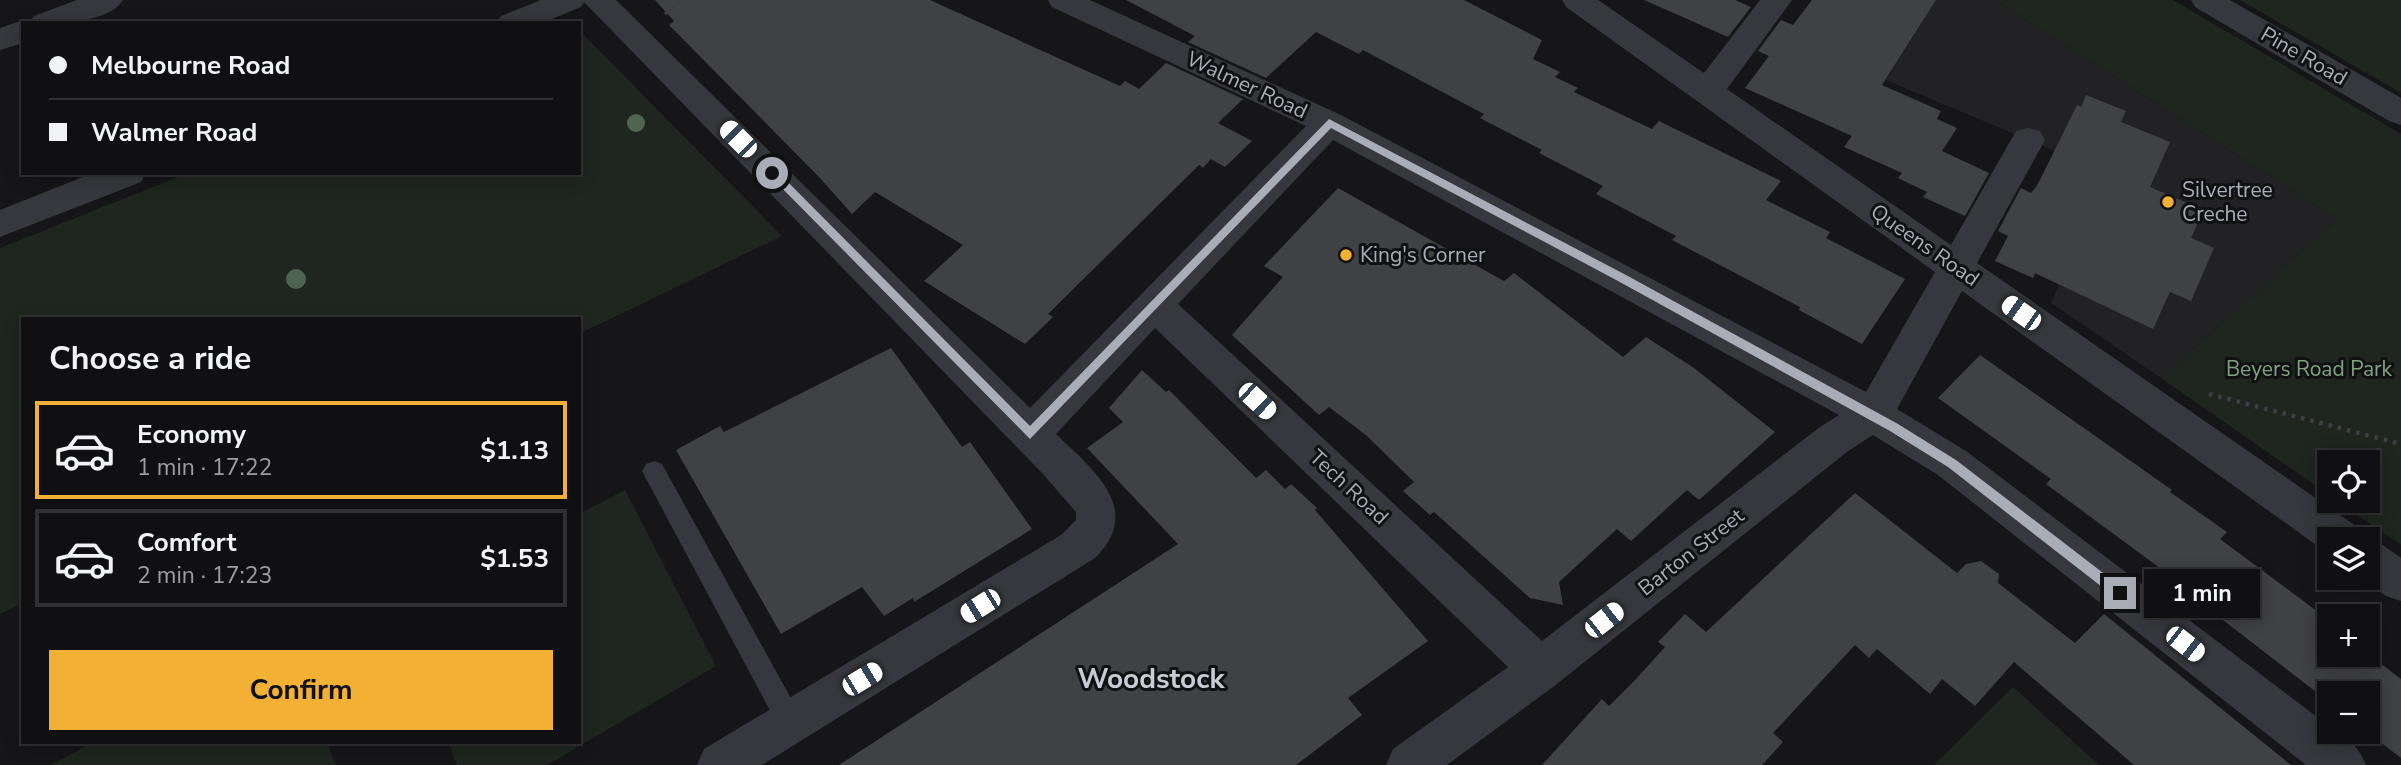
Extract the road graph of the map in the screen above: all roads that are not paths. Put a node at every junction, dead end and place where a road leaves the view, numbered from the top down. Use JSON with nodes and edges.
{"nodes":[{"id":1,"x":108,"y":0,"type":"edge"},
{"id":2,"x":569,"y":0,"type":"edge"},
{"id":3,"x":598,"y":0,"type":"edge"},
{"id":4,"x":1063,"y":0,"type":"edge"},
{"id":5,"x":1577,"y":0,"type":"edge"},
{"id":6,"x":1777,"y":0,"type":"edge"},
{"id":7,"x":2207,"y":0,"type":"edge"},
{"id":8,"x":50,"y":21,"type":"edge"},
{"id":9,"x":517,"y":21,"type":"edge"},
{"id":10,"x":21,"y":32,"type":"edge"},
{"id":11,"x":0,"y":39,"type":"edge"},
{"id":12,"x":1708,"y":91,"type":"junction"},
{"id":13,"x":2401,"y":113,"type":"edge"},
{"id":14,"x":1329,"y":123,"type":"junction"},
{"id":15,"x":2028,"y":140,"type":"dead end"},
{"id":16,"x":124,"y":175,"type":"edge"},
{"id":17,"x":0,"y":224,"type":"edge"},
{"id":18,"x":1957,"y":267,"type":"junction"},
{"id":19,"x":1156,"y":306,"type":"junction"},
{"id":20,"x":1873,"y":415,"type":"junction"},
{"id":21,"x":1030,"y":434,"type":"junction"},
{"id":22,"x":654,"y":471,"type":"dead end"},
{"id":23,"x":2324,"y":527,"type":"edge"},
{"id":24,"x":2380,"y":567,"type":"edge"},
{"id":25,"x":2401,"y":582,"type":"edge"},
{"id":26,"x":1541,"y":669,"type":"junction"},
{"id":27,"x":790,"y":722,"type":"junction"},
{"id":28,"x":720,"y":765,"type":"edge"},
{"id":29,"x":1409,"y":765,"type":"edge"},
{"id":30,"x":2343,"y":765,"type":"edge"}],
"edges":[{"from":1,"to":8,"type":"street"},
{"from":2,"to":9,"type":"street"},
{"from":3,"to":21,"type":"street"},
{"from":4,"to":14,"type":"street","name":"Walmer Road"},
{"from":5,"to":12,"type":"street","name":"Queens Road"},
{"from":6,"to":12,"type":"street"},
{"from":7,"to":13,"type":"street","name":"Pine Road"},
{"from":10,"to":11,"type":"street"},
{"from":12,"to":18,"type":"street","name":"Queens Road"},
{"from":14,"to":19,"type":"street"},
{"from":14,"to":20,"type":"street","name":"Walmer Road"},
{"from":15,"to":18,"type":"street"},
{"from":16,"to":17,"type":"street"},
{"from":18,"to":20,"type":"street"},
{"from":18,"to":23,"type":"street","name":"Queens Road"},
{"from":19,"to":21,"type":"street"},
{"from":19,"to":26,"type":"street","name":"Tech Road"},
{"from":20,"to":26,"type":"street","name":"Barton Street"},
{"from":20,"to":30,"type":"street","name":"Walmer Road"},
{"from":21,"to":27,"type":"street"},
{"from":22,"to":27,"type":"lane"},
{"from":24,"to":25,"type":"street"},
{"from":26,"to":29,"type":"street","name":"Barton Street"},
{"from":27,"to":28,"type":"street"}]}
